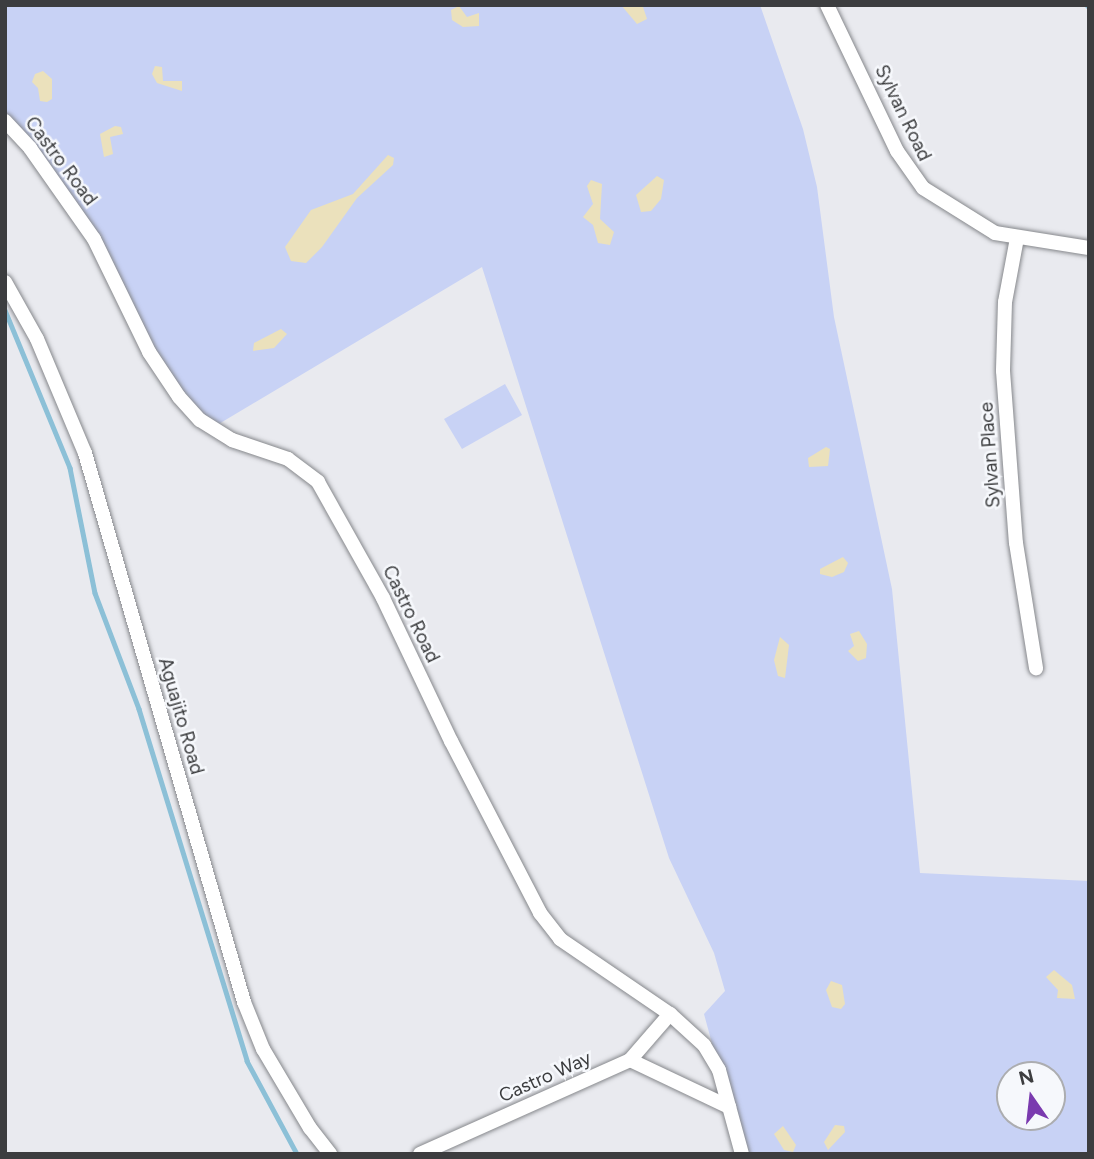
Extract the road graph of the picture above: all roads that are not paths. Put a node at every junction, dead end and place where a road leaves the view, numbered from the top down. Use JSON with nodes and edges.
{"nodes":[{"id":1,"x":827,"y":5,"type":"edge"},
{"id":2,"x":5,"y":121,"type":"edge"},
{"id":3,"x":1017,"y":238,"type":"junction"},
{"id":4,"x":1089,"y":248,"type":"edge"},
{"id":5,"x":5,"y":282,"type":"edge"},
{"id":6,"x":1036,"y":668,"type":"dead end"},
{"id":7,"x":670,"y":1014,"type":"junction"},
{"id":8,"x":630,"y":1060,"type":"junction"},
{"id":9,"x":729,"y":1107,"type":"junction"},
{"id":10,"x":330,"y":1154,"type":"edge"},
{"id":11,"x":420,"y":1154,"type":"edge"},
{"id":12,"x":742,"y":1154,"type":"edge"}],
"edges":[{"from":1,"to":3,"type":"street","name":"Sylvan Road"},
{"from":2,"to":7,"type":"street","name":"Castro Road"},
{"from":3,"to":4,"type":"street","name":"Sylvan Road"},
{"from":3,"to":6,"type":"street","name":"Sylvan Place"},
{"from":5,"to":10,"type":"street","name":"Aguajito Road"},
{"from":7,"to":8,"type":"street","name":"Castro Way"},
{"from":7,"to":9,"type":"street","name":"Castro Road"},
{"from":8,"to":9,"type":"street"},
{"from":8,"to":11,"type":"street","name":"Castro Way"},
{"from":9,"to":12,"type":"street","name":"Castro Road"}]}
